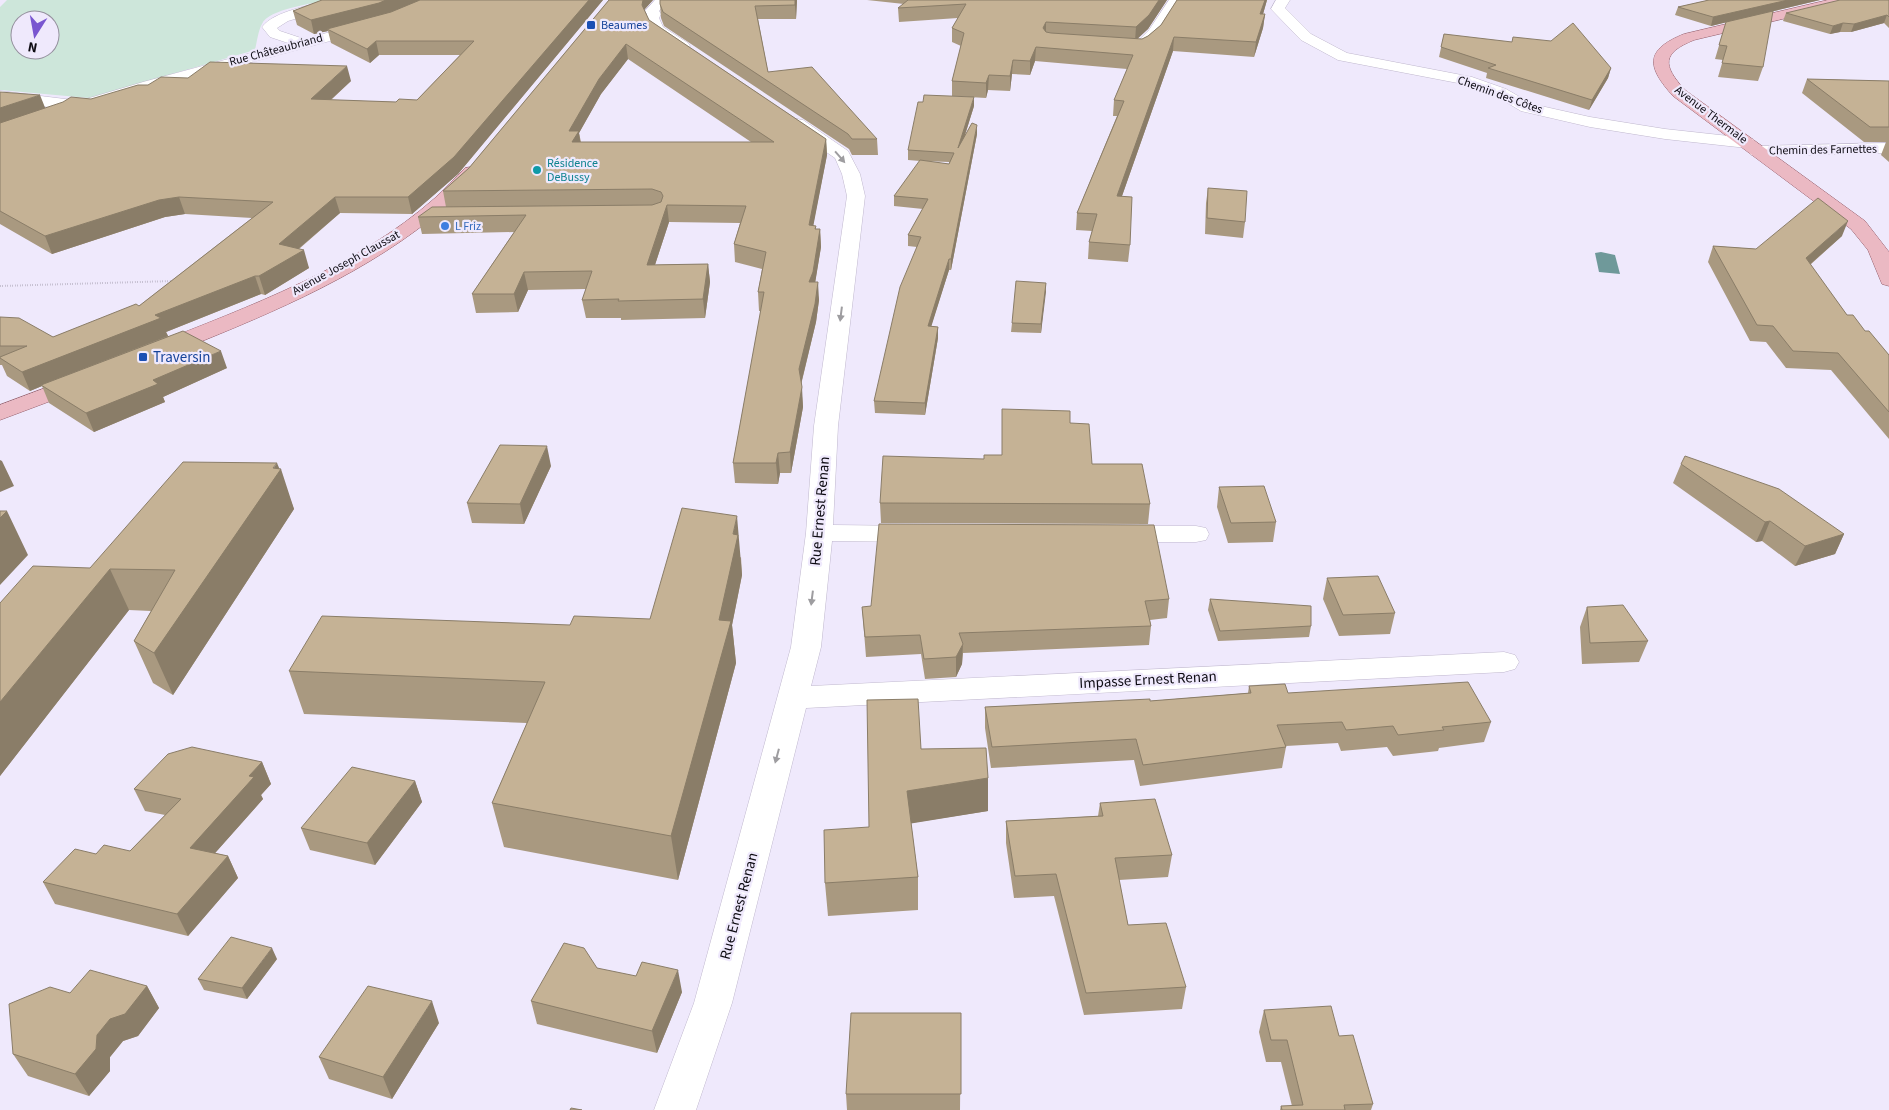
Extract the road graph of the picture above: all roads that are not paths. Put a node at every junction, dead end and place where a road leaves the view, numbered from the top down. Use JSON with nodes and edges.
{"nodes":[{"id":1,"x":343,"y":0,"type":"edge"},
{"id":2,"x":438,"y":0,"type":"edge"},
{"id":3,"x":662,"y":0,"type":"edge"},
{"id":4,"x":1176,"y":0,"type":"edge"},
{"id":5,"x":1283,"y":0,"type":"edge"},
{"id":6,"x":1845,"y":0,"type":"edge"},
{"id":7,"x":302,"y":43,"type":"junction"},
{"id":8,"x":1120,"y":46,"type":"edge"},
{"id":9,"x":704,"y":61,"type":"edge"},
{"id":10,"x":0,"y":96,"type":"edge"},
{"id":11,"x":73,"y":105,"type":"junction"},
{"id":12,"x":777,"y":111,"type":"edge"},
{"id":13,"x":44,"y":119,"type":"edge"},
{"id":14,"x":1752,"y":147,"type":"junction"},
{"id":15,"x":1889,"y":148,"type":"edge"},
{"id":16,"x":483,"y":158,"type":"edge"},
{"id":17,"x":423,"y":216,"type":"junction"},
{"id":18,"x":450,"y":216,"type":"edge"},
{"id":19,"x":1889,"y":280,"type":"edge"},
{"id":20,"x":143,"y":357,"type":"edge"},
{"id":21,"x":98,"y":374,"type":"edge"},
{"id":22,"x":0,"y":413,"type":"edge"},
{"id":23,"x":819,"y":533,"type":"junction"},
{"id":24,"x":938,"y":534,"type":"edge"},
{"id":25,"x":1096,"y":534,"type":"edge"},
{"id":26,"x":1196,"y":534,"type":"dead end"},
{"id":27,"x":1504,"y":662,"type":"dead end"},
{"id":28,"x":793,"y":698,"type":"junction"},
{"id":29,"x":675,"y":1110,"type":"edge"}],
"edges":[{"from":1,"to":7,"type":"street"},
{"from":2,"to":7,"type":"street","name":"Rue Châteaubriand"},
{"from":3,"to":9,"type":"street"},
{"from":4,"to":8,"type":"street"},
{"from":5,"to":14,"type":"street","name":"Chemin des Côtes"},
{"from":6,"to":14,"type":"main road","name":"Avenue Thermale"},
{"from":7,"to":11,"type":"street","name":"Rue Châteaubriand"},
{"from":10,"to":11,"type":"street"},
{"from":11,"to":13,"type":"street","name":"Rue Châteaubriand"},
{"from":12,"to":23,"type":"street","name":"Rue Ernest Renan","one_way":true},
{"from":14,"to":15,"type":"street","name":"Chemin des Farnettes"},
{"from":14,"to":19,"type":"main road","name":"Avenue Thermale"},
{"from":16,"to":17,"type":"main road","name":"Avenue Joseph Claussat"},
{"from":17,"to":18,"type":"street"},
{"from":17,"to":20,"type":"main road","name":"Avenue Joseph Claussat"},
{"from":21,"to":22,"type":"main road"},
{"from":23,"to":24,"type":"street"},
{"from":23,"to":28,"type":"street","name":"Rue Ernest Renan","one_way":true},
{"from":25,"to":26,"type":"street"},
{"from":27,"to":28,"type":"street","name":"Impasse Ernest Renan"},
{"from":28,"to":29,"type":"street","name":"Rue Ernest Renan","one_way":true}]}
